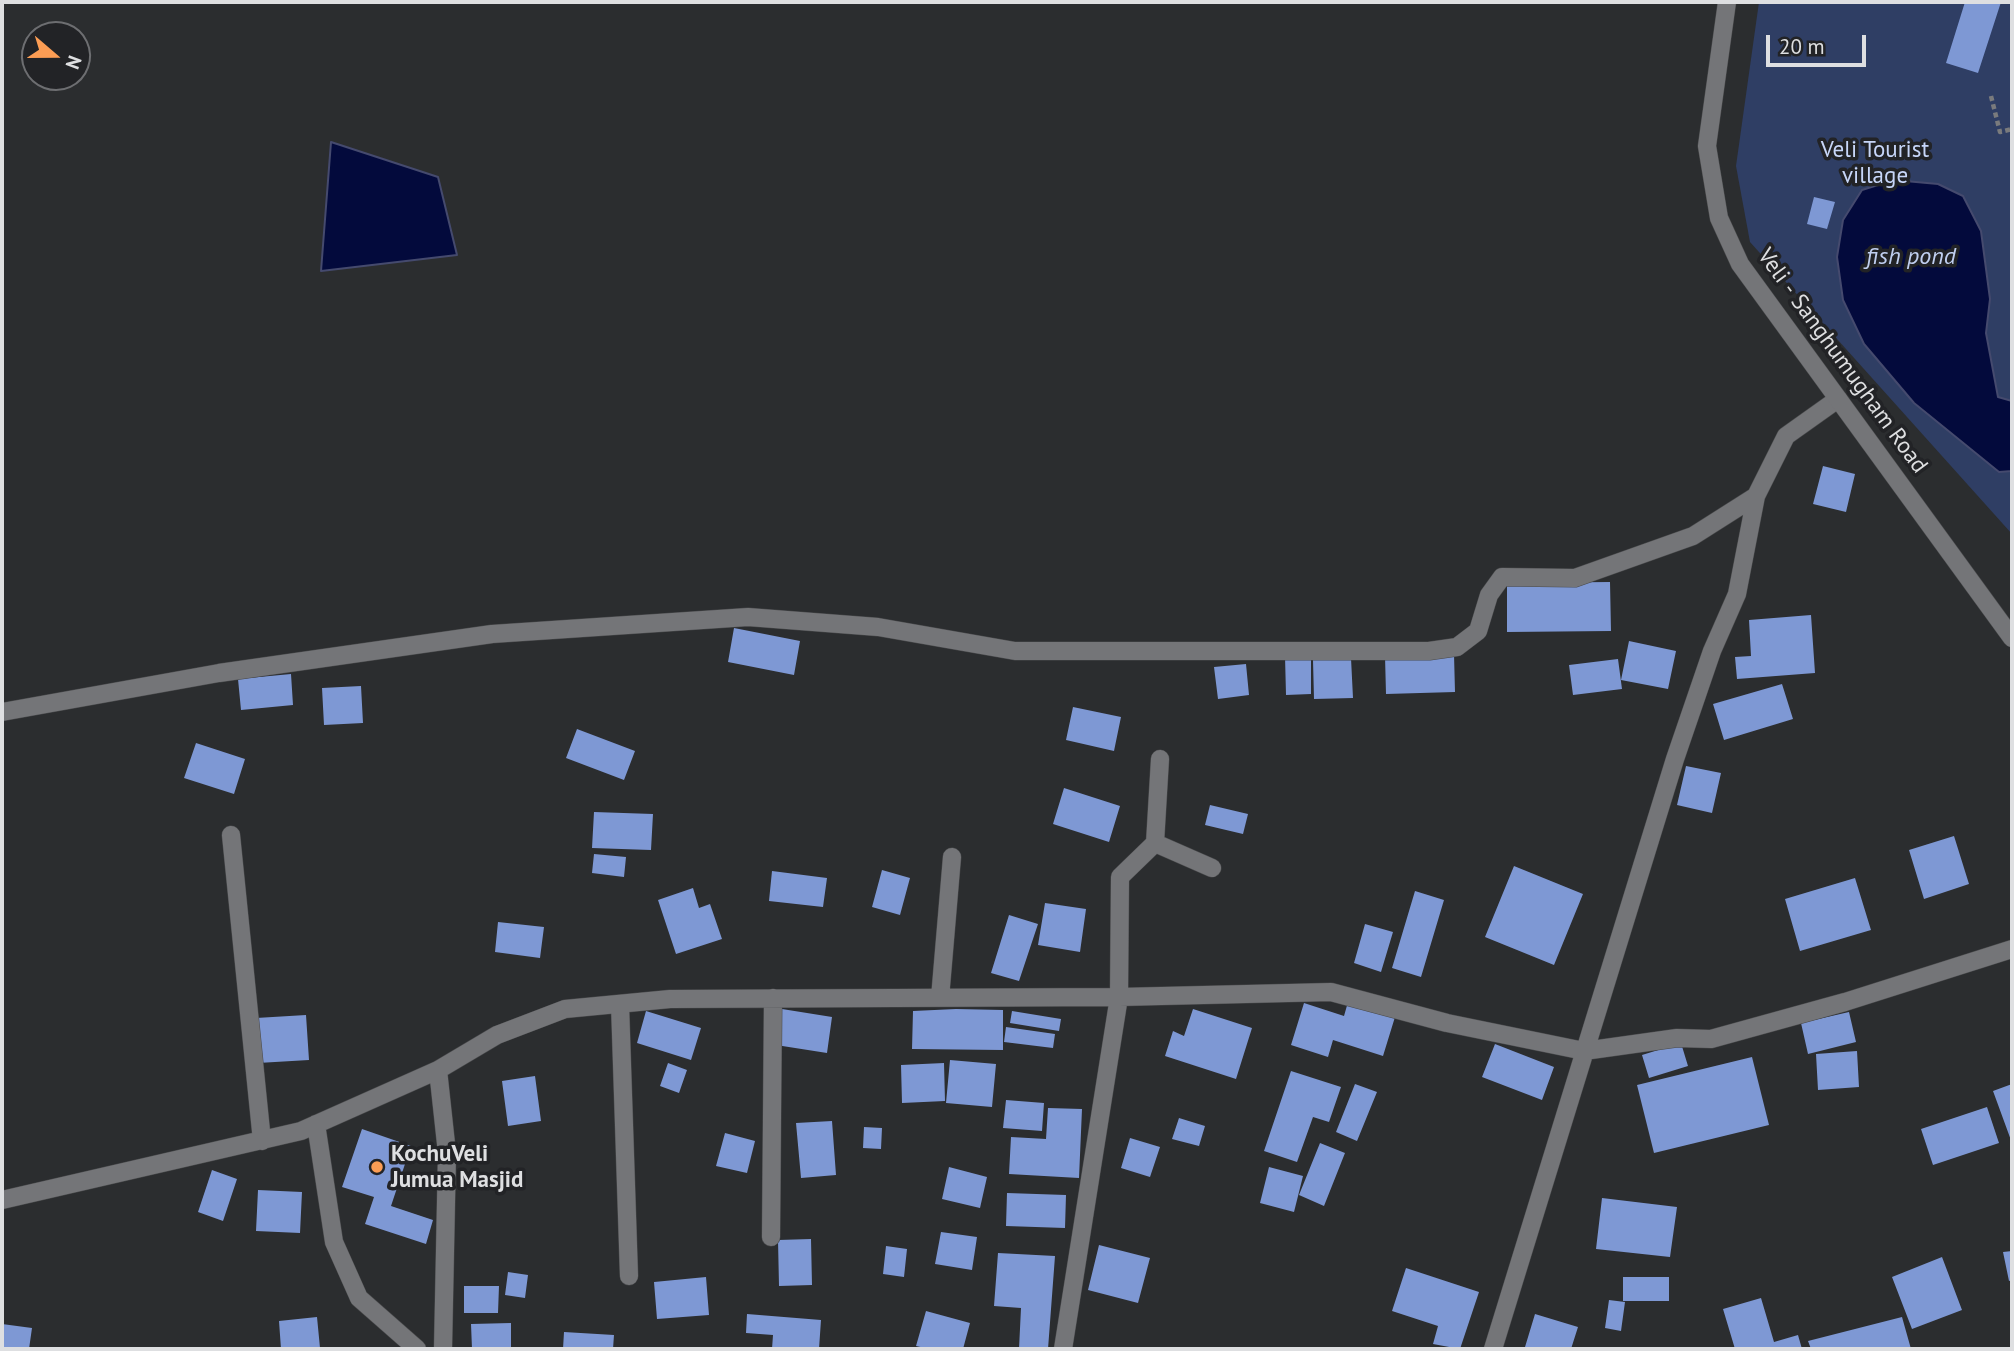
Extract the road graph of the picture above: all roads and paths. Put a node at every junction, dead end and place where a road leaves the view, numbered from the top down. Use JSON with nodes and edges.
{"nodes":[{"id":1,"x":1727,"y":2,"type":"edge"},
{"id":2,"x":1991,"y":96,"type":"dead end"},
{"id":3,"x":2012,"y":130,"type":"edge"},
{"id":4,"x":1838,"y":399,"type":"junction"},
{"id":5,"x":1756,"y":496,"type":"junction"},
{"id":6,"x":2012,"y":638,"type":"edge"},
{"id":7,"x":2,"y":712,"type":"edge"},
{"id":8,"x":1160,"y":759,"type":"dead end"},
{"id":9,"x":231,"y":835,"type":"dead end"},
{"id":10,"x":1155,"y":844,"type":"junction"},
{"id":11,"x":952,"y":857,"type":"dead end"},
{"id":12,"x":1212,"y":868,"type":"dead end"},
{"id":13,"x":2012,"y":949,"type":"edge"},
{"id":14,"x":1119,"y":997,"type":"junction"},
{"id":15,"x":773,"y":998,"type":"junction"},
{"id":16,"x":940,"y":998,"type":"junction"},
{"id":17,"x":620,"y":1004,"type":"junction"},
{"id":18,"x":1584,"y":1051,"type":"junction"},
{"id":19,"x":438,"y":1070,"type":"junction"},
{"id":20,"x":316,"y":1124,"type":"junction"},
{"id":21,"x":262,"y":1140,"type":"junction"},
{"id":22,"x":2,"y":1200,"type":"edge"},
{"id":23,"x":771,"y":1237,"type":"dead end"},
{"id":24,"x":629,"y":1276,"type":"dead end"},
{"id":25,"x":417,"y":1349,"type":"edge"},
{"id":26,"x":443,"y":1349,"type":"edge"},
{"id":27,"x":1063,"y":1349,"type":"edge"},
{"id":28,"x":1493,"y":1349,"type":"edge"}],
"edges":[{"from":1,"to":4,"type":"street","name":"Veli - Sanghumugham Road"},
{"from":2,"to":3,"type":"path"},
{"from":4,"to":5,"type":"street"},
{"from":4,"to":6,"type":"street","name":"Veli - Sanghumugham Road"},
{"from":5,"to":7,"type":"street"},
{"from":5,"to":18,"type":"street"},
{"from":8,"to":10,"type":"street"},
{"from":9,"to":21,"type":"street"},
{"from":10,"to":12,"type":"street"},
{"from":10,"to":14,"type":"street"},
{"from":11,"to":16,"type":"street"},
{"from":13,"to":18,"type":"street"},
{"from":14,"to":16,"type":"street"},
{"from":14,"to":18,"type":"street"},
{"from":14,"to":27,"type":"street"},
{"from":15,"to":16,"type":"street"},
{"from":15,"to":17,"type":"street"},
{"from":15,"to":23,"type":"street"},
{"from":17,"to":19,"type":"street"},
{"from":17,"to":24,"type":"street"},
{"from":18,"to":28,"type":"street"},
{"from":19,"to":20,"type":"street"},
{"from":19,"to":26,"type":"street"},
{"from":20,"to":21,"type":"street"},
{"from":20,"to":25,"type":"street"},
{"from":21,"to":22,"type":"street"}]}
